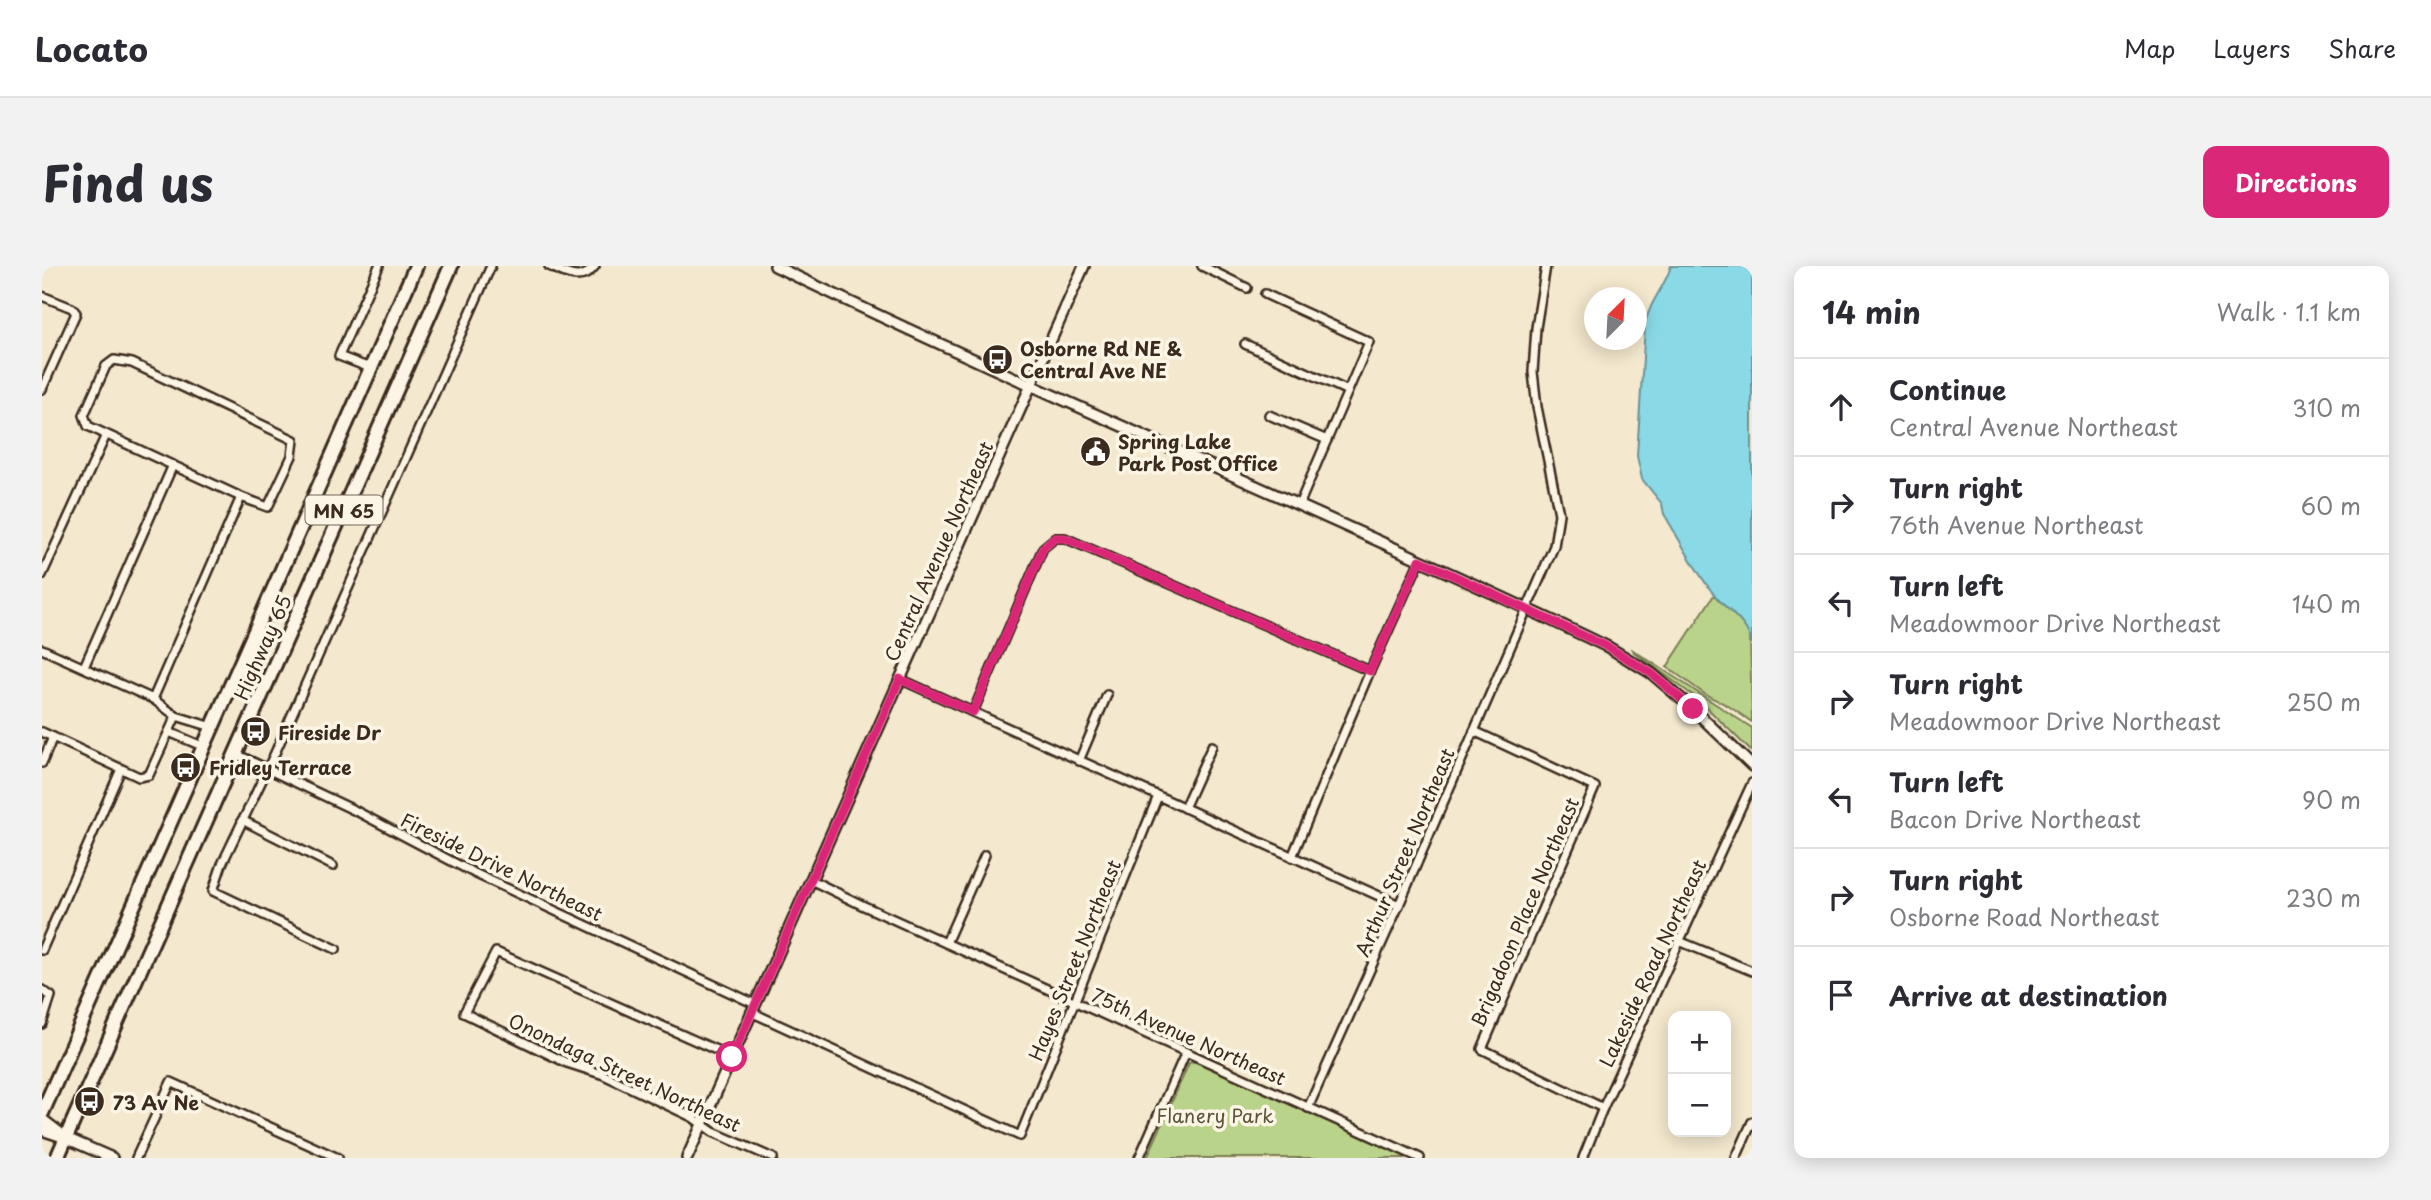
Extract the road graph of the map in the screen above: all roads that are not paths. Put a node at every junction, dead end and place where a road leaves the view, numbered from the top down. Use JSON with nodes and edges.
{"nodes":[{"id":1,"x":379,"y":266,"type":"edge"},
{"id":2,"x":416,"y":266,"type":"edge"},
{"id":3,"x":451,"y":266,"type":"edge"},
{"id":4,"x":491,"y":266,"type":"edge"},
{"id":5,"x":549,"y":266,"type":"edge"},
{"id":6,"x":595,"y":266,"type":"edge"},
{"id":7,"x":775,"y":266,"type":"edge"},
{"id":8,"x":1084,"y":266,"type":"edge"},
{"id":9,"x":1202,"y":266,"type":"edge"},
{"id":10,"x":1546,"y":266,"type":"edge"},
{"id":11,"x":1247,"y":288,"type":"dead end"},
{"id":12,"x":1265,"y":294,"type":"dead end"},
{"id":13,"x":42,"y":296,"type":"edge"},
{"id":14,"x":1245,"y":344,"type":"dead end"},
{"id":15,"x":370,"y":368,"type":"junction"},
{"id":16,"x":1031,"y":384,"type":"junction"},
{"id":17,"x":42,"y":389,"type":"edge"},
{"id":18,"x":1348,"y":391,"type":"junction"},
{"id":19,"x":1269,"y":415,"type":"dead end"},
{"id":20,"x":106,"y":435,"type":"junction"},
{"id":21,"x":1327,"y":440,"type":"junction"},
{"id":22,"x":173,"y":465,"type":"junction"},
{"id":23,"x":241,"y":497,"type":"junction"},
{"id":24,"x":1299,"y":505,"type":"junction"},
{"id":25,"x":1420,"y":560,"type":"junction"},
{"id":26,"x":42,"y":575,"type":"edge"},
{"id":27,"x":1527,"y":609,"type":"junction"},
{"id":28,"x":42,"y":649,"type":"edge"},
{"id":29,"x":84,"y":667,"type":"junction"},
{"id":30,"x":1370,"y":671,"type":"junction"},
{"id":31,"x":900,"y":679,"type":"junction"},
{"id":32,"x":1107,"y":695,"type":"dead end"},
{"id":33,"x":153,"y":699,"type":"junction"},
{"id":34,"x":973,"y":712,"type":"junction"},
{"id":35,"x":176,"y":716,"type":"junction"},
{"id":36,"x":212,"y":727,"type":"junction"},
{"id":37,"x":1474,"y":730,"type":"junction"},
{"id":38,"x":42,"y":732,"type":"edge"},
{"id":39,"x":169,"y":732,"type":"junction"},
{"id":40,"x":53,"y":737,"type":"junction"},
{"id":41,"x":202,"y":746,"type":"junction"},
{"id":42,"x":1212,"y":746,"type":"dead end"},
{"id":43,"x":236,"y":754,"type":"junction"},
{"id":44,"x":1079,"y":761,"type":"junction"},
{"id":45,"x":42,"y":763,"type":"edge"},
{"id":46,"x":1752,"y":766,"type":"edge"},
{"id":47,"x":121,"y":769,"type":"junction"},
{"id":48,"x":268,"y":769,"type":"junction"},
{"id":49,"x":1752,"y":783,"type":"edge"},
{"id":50,"x":1158,"y":796,"type":"junction"},
{"id":51,"x":1184,"y":808,"type":"junction"},
{"id":52,"x":242,"y":820,"type":"junction"},
{"id":53,"x":985,"y":855,"type":"dead end"},
{"id":54,"x":1292,"y":857,"type":"junction"},
{"id":55,"x":333,"y":866,"type":"dead end"},
{"id":56,"x":811,"y":880,"type":"junction"},
{"id":57,"x":1399,"y":905,"type":"junction"},
{"id":58,"x":1679,"y":941,"type":"junction"},
{"id":59,"x":946,"y":943,"type":"junction"},
{"id":60,"x":335,"y":949,"type":"dead end"},
{"id":61,"x":42,"y":950,"type":"edge"},
{"id":62,"x":1752,"y":971,"type":"edge"},
{"id":63,"x":42,"y":990,"type":"edge"},
{"id":64,"x":1074,"y":1002,"type":"junction"},
{"id":65,"x":753,"y":1008,"type":"junction"},
{"id":66,"x":42,"y":1024,"type":"edge"},
{"id":67,"x":1186,"y":1052,"type":"junction"},
{"id":68,"x":732,"y":1057,"type":"junction"},
{"id":69,"x":1308,"y":1108,"type":"junction"},
{"id":70,"x":1603,"y":1108,"type":"junction"},
{"id":71,"x":42,"y":1113,"type":"edge"},
{"id":72,"x":42,"y":1119,"type":"edge"},
{"id":73,"x":1752,"y":1122,"type":"edge"},
{"id":74,"x":703,"y":1124,"type":"junction"},
{"id":75,"x":42,"y":1130,"type":"edge"},
{"id":76,"x":1020,"y":1136,"type":"joint"},
{"id":77,"x":66,"y":1138,"type":"junction"},
{"id":78,"x":57,"y":1158,"type":"edge"},
{"id":79,"x":112,"y":1158,"type":"edge"},
{"id":80,"x":136,"y":1158,"type":"edge"},
{"id":81,"x":338,"y":1158,"type":"edge"},
{"id":82,"x":688,"y":1158,"type":"edge"},
{"id":83,"x":773,"y":1158,"type":"edge"},
{"id":84,"x":1139,"y":1158,"type":"edge"},
{"id":85,"x":1420,"y":1158,"type":"edge"},
{"id":86,"x":1583,"y":1158,"type":"edge"},
{"id":87,"x":1736,"y":1158,"type":"edge"}],
"edges":[{"from":1,"to":15,"type":"street"},
{"from":2,"to":15,"type":"highway","name":"Highway 65","number":"MN 65"},
{"from":3,"to":43,"type":"highway","name":"Highway 65","number":"MN 65"},
{"from":4,"to":48,"type":"street"},
{"from":5,"to":6,"type":"street"},
{"from":7,"to":16,"type":"street"},
{"from":8,"to":16,"type":"street","name":"Central Avenue Northeast"},
{"from":9,"to":11,"type":"street"},
{"from":10,"to":27,"type":"street","name":"Arthur Street Northeast"},
{"from":12,"to":18,"type":"street"},
{"from":13,"to":17,"type":"street"},
{"from":14,"to":18,"type":"street"},
{"from":15,"to":36,"type":"highway","name":"Highway 65","number":"MN 65"},
{"from":16,"to":24,"type":"street"},
{"from":16,"to":31,"type":"street","name":"Central Avenue Northeast"},
{"from":18,"to":21,"type":"street"},
{"from":19,"to":21,"type":"street"},
{"from":20,"to":22,"type":"street"},
{"from":20,"to":23,"type":"street"},
{"from":20,"to":26,"type":"street"},
{"from":21,"to":24,"type":"street"},
{"from":22,"to":23,"type":"street"},
{"from":22,"to":29,"type":"street"},
{"from":23,"to":33,"type":"street"},
{"from":24,"to":25,"type":"street"},
{"from":25,"to":27,"type":"street"},
{"from":25,"to":30,"type":"street"},
{"from":27,"to":37,"type":"street","name":"Arthur Street Northeast"},
{"from":27,"to":46,"type":"street"},
{"from":28,"to":29,"type":"street"},
{"from":29,"to":33,"type":"street"},
{"from":30,"to":34,"type":"street"},
{"from":30,"to":54,"type":"street"},
{"from":31,"to":34,"type":"street"},
{"from":31,"to":56,"type":"street","name":"Central Avenue Northeast"},
{"from":32,"to":44,"type":"street"},
{"from":33,"to":35,"type":"street"},
{"from":34,"to":44,"type":"street"},
{"from":35,"to":36,"type":"street"},
{"from":35,"to":39,"type":"street"},
{"from":36,"to":41,"type":"highway","name":"Highway 65","number":"MN 65"},
{"from":37,"to":57,"type":"street","name":"Arthur Street Northeast"},
{"from":37,"to":70,"type":"street","name":"Brigadoon Place Northeast"},
{"from":38,"to":40,"type":"street"},
{"from":39,"to":41,"type":"street"},
{"from":39,"to":47,"type":"street"},
{"from":40,"to":45,"type":"street"},
{"from":40,"to":47,"type":"street"},
{"from":41,"to":71,"type":"highway","name":"Highway 65","number":"MN 65"},
{"from":42,"to":51,"type":"street"},
{"from":43,"to":48,"type":"street","name":"Fireside Drive Northeast"},
{"from":43,"to":77,"type":"highway","name":"Highway 65","number":"MN 65"},
{"from":44,"to":50,"type":"street"},
{"from":47,"to":61,"type":"street"},
{"from":48,"to":52,"type":"street"},
{"from":48,"to":65,"type":"street","name":"Fireside Drive Northeast"},
{"from":49,"to":58,"type":"street","name":"Lakeside Road Northeast"},
{"from":50,"to":51,"type":"street"},
{"from":50,"to":64,"type":"street","name":"Hayes Street Northeast"},
{"from":51,"to":54,"type":"street"},
{"from":52,"to":55,"type":"street"},
{"from":52,"to":60,"type":"street"},
{"from":53,"to":59,"type":"street"},
{"from":54,"to":57,"type":"street"},
{"from":56,"to":59,"type":"street","name":"75th Avenue Northeast"},
{"from":56,"to":65,"type":"street","name":"Central Avenue Northeast"},
{"from":57,"to":69,"type":"street","name":"Arthur Street Northeast"},
{"from":58,"to":62,"type":"street"},
{"from":58,"to":70,"type":"street","name":"Lakeside Road Northeast"},
{"from":59,"to":64,"type":"street","name":"75th Avenue Northeast"},
{"from":63,"to":66,"type":"street"},
{"from":64,"to":67,"type":"street","name":"75th Avenue Northeast"},
{"from":64,"to":76,"type":"street","name":"Hayes Street Northeast"},
{"from":65,"to":68,"type":"street","name":"Central Avenue Northeast"},
{"from":65,"to":76,"type":"street","name":"Fireside Drive Northeast"},
{"from":67,"to":69,"type":"street","name":"75th Avenue Northeast"},
{"from":67,"to":84,"type":"street"},
{"from":68,"to":74,"type":"street","name":"Central Avenue Northeast"},
{"from":68,"to":74,"type":"street","name":"Onondaga Street Northeast"},
{"from":69,"to":85,"type":"street","name":"75th Avenue Northeast"},
{"from":70,"to":86,"type":"street","name":"Lakeside Road Northeast"},
{"from":72,"to":77,"type":"street"},
{"from":73,"to":87,"type":"street"},
{"from":74,"to":82,"type":"street","name":"Central Avenue Northeast"},
{"from":74,"to":83,"type":"street","name":"Onondaga Street Northeast"},
{"from":75,"to":77,"type":"street"},
{"from":77,"to":78,"type":"highway","name":"Highway 65","number":"MN 65"},
{"from":77,"to":79,"type":"street"},
{"from":80,"to":81,"type":"street"}]}
